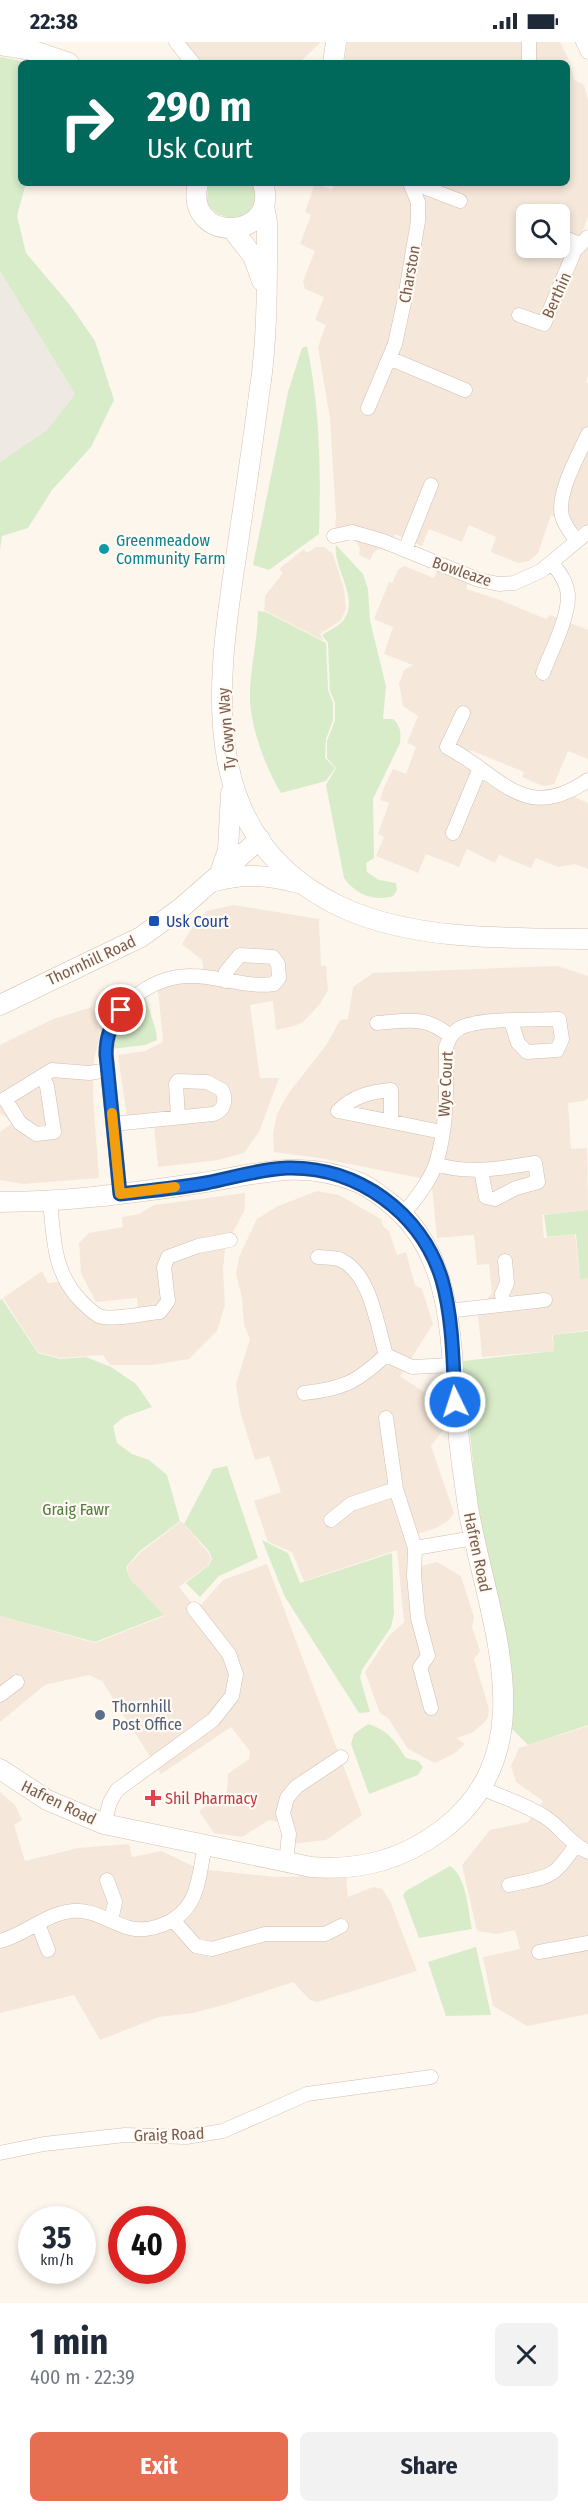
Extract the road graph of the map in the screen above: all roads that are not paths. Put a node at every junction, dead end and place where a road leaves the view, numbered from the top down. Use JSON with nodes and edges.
{"nodes":[{"id":1,"x":176,"y":42,"type":"edge"},
{"id":2,"x":336,"y":42,"type":"edge"},
{"id":3,"x":583,"y":42,"type":"edge"},
{"id":4,"x":526,"y":43,"type":"edge"},
{"id":5,"x":0,"y":45,"type":"edge"},
{"id":6,"x":588,"y":52,"type":"edge"},
{"id":7,"x":60,"y":60,"type":"edge"},
{"id":8,"x":191,"y":60,"type":"edge"},
{"id":9,"x":333,"y":60,"type":"edge"},
{"id":10,"x":529,"y":60,"type":"edge"},
{"id":11,"x":196,"y":186,"type":"edge"},
{"id":12,"x":264,"y":186,"type":"edge"},
{"id":13,"x":412,"y":186,"type":"edge"},
{"id":14,"x":460,"y":201,"type":"dead end"},
{"id":15,"x":264,"y":206,"type":"junction"},
{"id":16,"x":232,"y":229,"type":"junction"},
{"id":17,"x":584,"y":240,"type":"edge"},
{"id":18,"x":265,"y":292,"type":"junction"},
{"id":19,"x":519,"y":315,"type":"dead end"},
{"id":20,"x":389,"y":358,"type":"junction"},
{"id":21,"x":465,"y":390,"type":"dead end"},
{"id":22,"x":368,"y":408,"type":"dead end"},
{"id":23,"x":588,"y":434,"type":"edge"},
{"id":24,"x":431,"y":485,"type":"dead end"},
{"id":25,"x":588,"y":532,"type":"edge"},
{"id":26,"x":334,"y":536,"type":"dead end"},
{"id":27,"x":577,"y":541,"type":"junction"},
{"id":28,"x":405,"y":550,"type":"junction"},
{"id":29,"x":552,"y":563,"type":"junction"},
{"id":30,"x":543,"y":673,"type":"dead end"},
{"id":31,"x":463,"y":713,"type":"dead end"},
{"id":32,"x":480,"y":768,"type":"junction"},
{"id":33,"x":588,"y":780,"type":"edge"},
{"id":34,"x":231,"y":785,"type":"junction"},
{"id":35,"x":453,"y":833,"type":"dead end"},
{"id":36,"x":260,"y":839,"type":"junction"},
{"id":37,"x":215,"y":879,"type":"junction"},
{"id":38,"x":301,"y":883,"type":"junction"},
{"id":39,"x":588,"y":939,"type":"edge"},
{"id":40,"x":225,"y":981,"type":"dead end"},
{"id":41,"x":0,"y":1005,"type":"edge"},
{"id":42,"x":511,"y":1021,"type":"dead end"},
{"id":43,"x":377,"y":1023,"type":"dead end"},
{"id":44,"x":450,"y":1036,"type":"junction"},
{"id":45,"x":108,"y":1070,"type":"junction"},
{"id":46,"x":42,"y":1077,"type":"junction"},
{"id":47,"x":3,"y":1100,"type":"edge"},
{"id":48,"x":178,"y":1117,"type":"dead end"},
{"id":49,"x":391,"y":1120,"type":"dead end"},
{"id":50,"x":113,"y":1124,"type":"junction"},
{"id":51,"x":442,"y":1132,"type":"junction"},
{"id":52,"x":436,"y":1164,"type":"junction"},
{"id":53,"x":481,"y":1170,"type":"dead end"},
{"id":54,"x":120,"y":1194,"type":"junction"},
{"id":55,"x":51,"y":1201,"type":"junction"},
{"id":56,"x":0,"y":1202,"type":"edge"},
{"id":57,"x":403,"y":1215,"type":"junction"},
{"id":58,"x":230,"y":1240,"type":"dead end"},
{"id":59,"x":318,"y":1257,"type":"dead end"},
{"id":60,"x":505,"y":1260,"type":"dead end"},
{"id":61,"x":545,"y":1300,"type":"dead end"},
{"id":62,"x":503,"y":1304,"type":"junction"},
{"id":63,"x":447,"y":1311,"type":"junction"},
{"id":64,"x":386,"y":1355,"type":"junction"},
{"id":65,"x":453,"y":1365,"type":"junction"},
{"id":66,"x":304,"y":1393,"type":"dead end"},
{"id":67,"x":386,"y":1418,"type":"dead end"},
{"id":68,"x":396,"y":1489,"type":"junction"},
{"id":69,"x":331,"y":1520,"type":"dead end"},
{"id":70,"x":474,"y":1538,"type":"junction"},
{"id":71,"x":415,"y":1548,"type":"junction"},
{"id":72,"x":194,"y":1609,"type":"dead end"},
{"id":73,"x":17,"y":1682,"type":"dead end"},
{"id":74,"x":0,"y":1695,"type":"edge"},
{"id":75,"x":430,"y":1708,"type":"dead end"},
{"id":76,"x":341,"y":1757,"type":"dead end"},
{"id":77,"x":0,"y":1769,"type":"edge"},
{"id":78,"x":481,"y":1788,"type":"junction"},
{"id":79,"x":104,"y":1824,"type":"junction"},
{"id":80,"x":205,"y":1845,"type":"junction"},
{"id":81,"x":575,"y":1846,"type":"junction"},
{"id":82,"x":588,"y":1852,"type":"edge"},
{"id":83,"x":286,"y":1862,"type":"junction"},
{"id":84,"x":107,"y":1880,"type":"dead end"},
{"id":85,"x":509,"y":1885,"type":"dead end"},
{"id":86,"x":111,"y":1921,"type":"junction"},
{"id":87,"x":174,"y":1921,"type":"junction"},
{"id":88,"x":38,"y":1924,"type":"junction"},
{"id":89,"x":341,"y":1926,"type":"dead end"},
{"id":90,"x":0,"y":1941,"type":"edge"},
{"id":91,"x":588,"y":1943,"type":"edge"},
{"id":92,"x":48,"y":1950,"type":"dead end"},
{"id":93,"x":539,"y":1952,"type":"dead end"},
{"id":94,"x":431,"y":2077,"type":"dead end"},
{"id":95,"x":0,"y":2153,"type":"edge"}],
"edges":[{"from":1,"to":8,"type":"street"},
{"from":2,"to":9,"type":"street"},
{"from":3,"to":6,"type":"street"},
{"from":4,"to":10,"type":"street"},
{"from":5,"to":7,"type":"street"},
{"from":11,"to":16,"type":"street"},
{"from":12,"to":15,"type":"street","name":"Ty Gwyn Way"},
{"from":13,"to":14,"type":"street","name":"Charston"},
{"from":13,"to":20,"type":"street","name":"Charston"},
{"from":15,"to":16,"type":"street"},
{"from":15,"to":18,"type":"street","name":"Ty Gwyn Way"},
{"from":16,"to":18,"type":"street"},
{"from":17,"to":19,"type":"street","name":"Berthin"},
{"from":18,"to":34,"type":"street","name":"Ty Gwyn Way"},
{"from":20,"to":21,"type":"street"},
{"from":20,"to":22,"type":"street","name":"Charston"},
{"from":23,"to":27,"type":"street"},
{"from":24,"to":28,"type":"street"},
{"from":25,"to":27,"type":"street","name":"Bowleaze"},
{"from":26,"to":28,"type":"street","name":"Bowleaze"},
{"from":27,"to":29,"type":"street","name":"Bowleaze"},
{"from":28,"to":29,"type":"street","name":"Bowleaze"},
{"from":29,"to":30,"type":"street"},
{"from":31,"to":32,"type":"street"},
{"from":32,"to":33,"type":"street"},
{"from":32,"to":35,"type":"street"},
{"from":34,"to":36,"type":"street","name":"Ty Gwyn Way"},
{"from":34,"to":37,"type":"street"},
{"from":36,"to":37,"type":"street","name":"Thornhill Road"},
{"from":36,"to":38,"type":"street","name":"Ty Gwyn Way"},
{"from":37,"to":38,"type":"street"},
{"from":37,"to":41,"type":"street","name":"Thornhill Road"},
{"from":38,"to":39,"type":"street","name":"Ty Gwyn Way"},
{"from":40,"to":45,"type":"street"},
{"from":42,"to":44,"type":"street","name":"Wye Court"},
{"from":43,"to":44,"type":"street","name":"Wye Court"},
{"from":44,"to":51,"type":"street","name":"Wye Court"},
{"from":45,"to":46,"type":"street"},
{"from":45,"to":50,"type":"street"},
{"from":46,"to":47,"type":"street"},
{"from":46,"to":47,"type":"street"},
{"from":48,"to":50,"type":"street"},
{"from":49,"to":51,"type":"street","name":"Wye Court"},
{"from":50,"to":54,"type":"street"},
{"from":51,"to":52,"type":"street","name":"Wye Court"},
{"from":52,"to":53,"type":"street"},
{"from":52,"to":57,"type":"street","name":"Wye Court"},
{"from":54,"to":55,"type":"street","name":"Hafren Road"},
{"from":54,"to":57,"type":"street","name":"Hafren Road"},
{"from":55,"to":56,"type":"street","name":"Hafren Road"},
{"from":55,"to":58,"type":"street"},
{"from":57,"to":63,"type":"street","name":"Hafren Road"},
{"from":59,"to":64,"type":"street"},
{"from":60,"to":62,"type":"street"},
{"from":61,"to":62,"type":"street"},
{"from":62,"to":63,"type":"street"},
{"from":63,"to":65,"type":"street","name":"Hafren Road"},
{"from":64,"to":65,"type":"street"},
{"from":64,"to":66,"type":"street"},
{"from":65,"to":70,"type":"street","name":"Hafren Road"},
{"from":67,"to":68,"type":"street"},
{"from":68,"to":69,"type":"street"},
{"from":68,"to":71,"type":"street"},
{"from":70,"to":71,"type":"street"},
{"from":70,"to":78,"type":"street","name":"Hafren Road"},
{"from":71,"to":75,"type":"street"},
{"from":72,"to":79,"type":"street"},
{"from":73,"to":74,"type":"street"},
{"from":76,"to":83,"type":"street"},
{"from":77,"to":79,"type":"street","name":"Hafren Road"},
{"from":78,"to":81,"type":"street"},
{"from":78,"to":83,"type":"street","name":"Hafren Road"},
{"from":79,"to":80,"type":"street","name":"Hafren Road"},
{"from":80,"to":83,"type":"street","name":"Hafren Road"},
{"from":80,"to":87,"type":"street"},
{"from":81,"to":82,"type":"street"},
{"from":81,"to":85,"type":"street"},
{"from":84,"to":86,"type":"street"},
{"from":86,"to":87,"type":"street"},
{"from":86,"to":88,"type":"street"},
{"from":87,"to":89,"type":"street"},
{"from":88,"to":90,"type":"street"},
{"from":88,"to":92,"type":"street"},
{"from":91,"to":93,"type":"street"},
{"from":94,"to":95,"type":"street","name":"Graig Road"}]}
